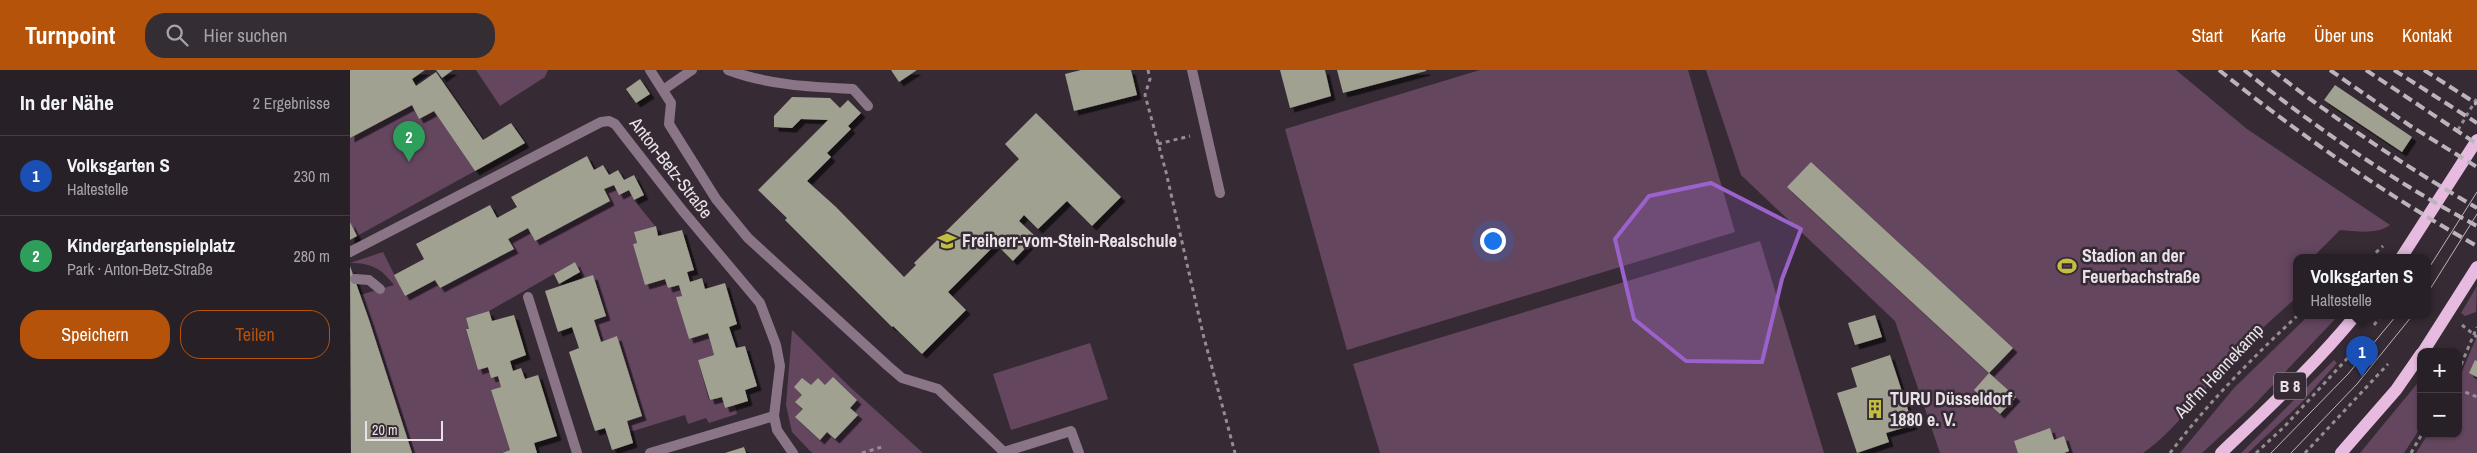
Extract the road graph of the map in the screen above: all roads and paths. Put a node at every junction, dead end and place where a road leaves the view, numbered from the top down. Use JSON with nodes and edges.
{"nodes":[{"id":1,"x":650,"y":70,"type":"edge"},
{"id":2,"x":692,"y":70,"type":"edge"},
{"id":3,"x":728,"y":70,"type":"edge"},
{"id":4,"x":1148,"y":70,"type":"edge"},
{"id":5,"x":1192,"y":70,"type":"edge"},
{"id":6,"x":663,"y":90,"type":"junction"},
{"id":7,"x":868,"y":106,"type":"dead end"},
{"id":8,"x":1205,"y":131,"type":"junction"},
{"id":9,"x":2477,"y":140,"type":"edge"},
{"id":10,"x":1158,"y":144,"type":"junction"},
{"id":11,"x":1220,"y":193,"type":"dead end"},
{"id":12,"x":350,"y":252,"type":"edge"},
{"id":13,"x":2404,"y":254,"type":"edge"},
{"id":14,"x":2477,"y":267,"type":"edge"},
{"id":15,"x":355,"y":279,"type":"dead end"},
{"id":16,"x":380,"y":289,"type":"dead end"},
{"id":17,"x":528,"y":297,"type":"dead end"},
{"id":18,"x":2294,"y":319,"type":"edge"},
{"id":19,"x":2353,"y":319,"type":"edge"},
{"id":20,"x":2456,"y":321,"type":"dead end"},
{"id":21,"x":2477,"y":326,"type":"edge"},
{"id":22,"x":2476,"y":335,"type":"edge"},
{"id":23,"x":2425,"y":348,"type":"edge"},
{"id":24,"x":2392,"y":359,"type":"dead end"},
{"id":25,"x":2417,"y":360,"type":"edge"},
{"id":26,"x":2462,"y":364,"type":"edge"},
{"id":27,"x":2462,"y":391,"type":"edge"},
{"id":28,"x":2477,"y":397,"type":"edge"},
{"id":29,"x":774,"y":416,"type":"junction"},
{"id":30,"x":2420,"y":438,"type":"edge"},
{"id":31,"x":882,"y":447,"type":"dead end"},
{"id":32,"x":577,"y":453,"type":"edge"},
{"id":33,"x":650,"y":453,"type":"edge"},
{"id":34,"x":793,"y":453,"type":"edge"},
{"id":35,"x":862,"y":453,"type":"edge"},
{"id":36,"x":1079,"y":453,"type":"edge"},
{"id":37,"x":1235,"y":453,"type":"edge"},
{"id":38,"x":2170,"y":453,"type":"edge"},
{"id":39,"x":2221,"y":453,"type":"edge"},
{"id":40,"x":2305,"y":453,"type":"edge"},
{"id":41,"x":2341,"y":453,"type":"edge"},
{"id":42,"x":2411,"y":453,"type":"edge"}],
"edges":[{"from":1,"to":6,"type":"street"},
{"from":2,"to":6,"type":"street"},
{"from":3,"to":7,"type":"street"},
{"from":4,"to":10,"type":"path"},
{"from":5,"to":8,"type":"street"},
{"from":6,"to":36,"type":"street"},
{"from":8,"to":10,"type":"path"},
{"from":8,"to":11,"type":"street"},
{"from":9,"to":13,"type":"main road"},
{"from":10,"to":37,"type":"path"},
{"from":12,"to":29,"type":"street","name":"Anton-Betz-Straße"},
{"from":14,"to":23,"type":"main road"},
{"from":15,"to":16,"type":"street"},
{"from":17,"to":32,"type":"street"},
{"from":18,"to":38,"type":"path","name":"Auf'm Hennekamp"},
{"from":19,"to":39,"type":"main road","number":"B 8"},
{"from":20,"to":22,"type":"path"},
{"from":21,"to":22,"type":"path"},
{"from":22,"to":26,"type":"path"},
{"from":24,"to":40,"type":"path"},
{"from":25,"to":41,"type":"main road"},
{"from":27,"to":28,"type":"path"},
{"from":29,"to":33,"type":"street"},
{"from":29,"to":34,"type":"street","name":"Anton-Betz-Straße"},
{"from":30,"to":42,"type":"path"},
{"from":31,"to":35,"type":"path"}]}
